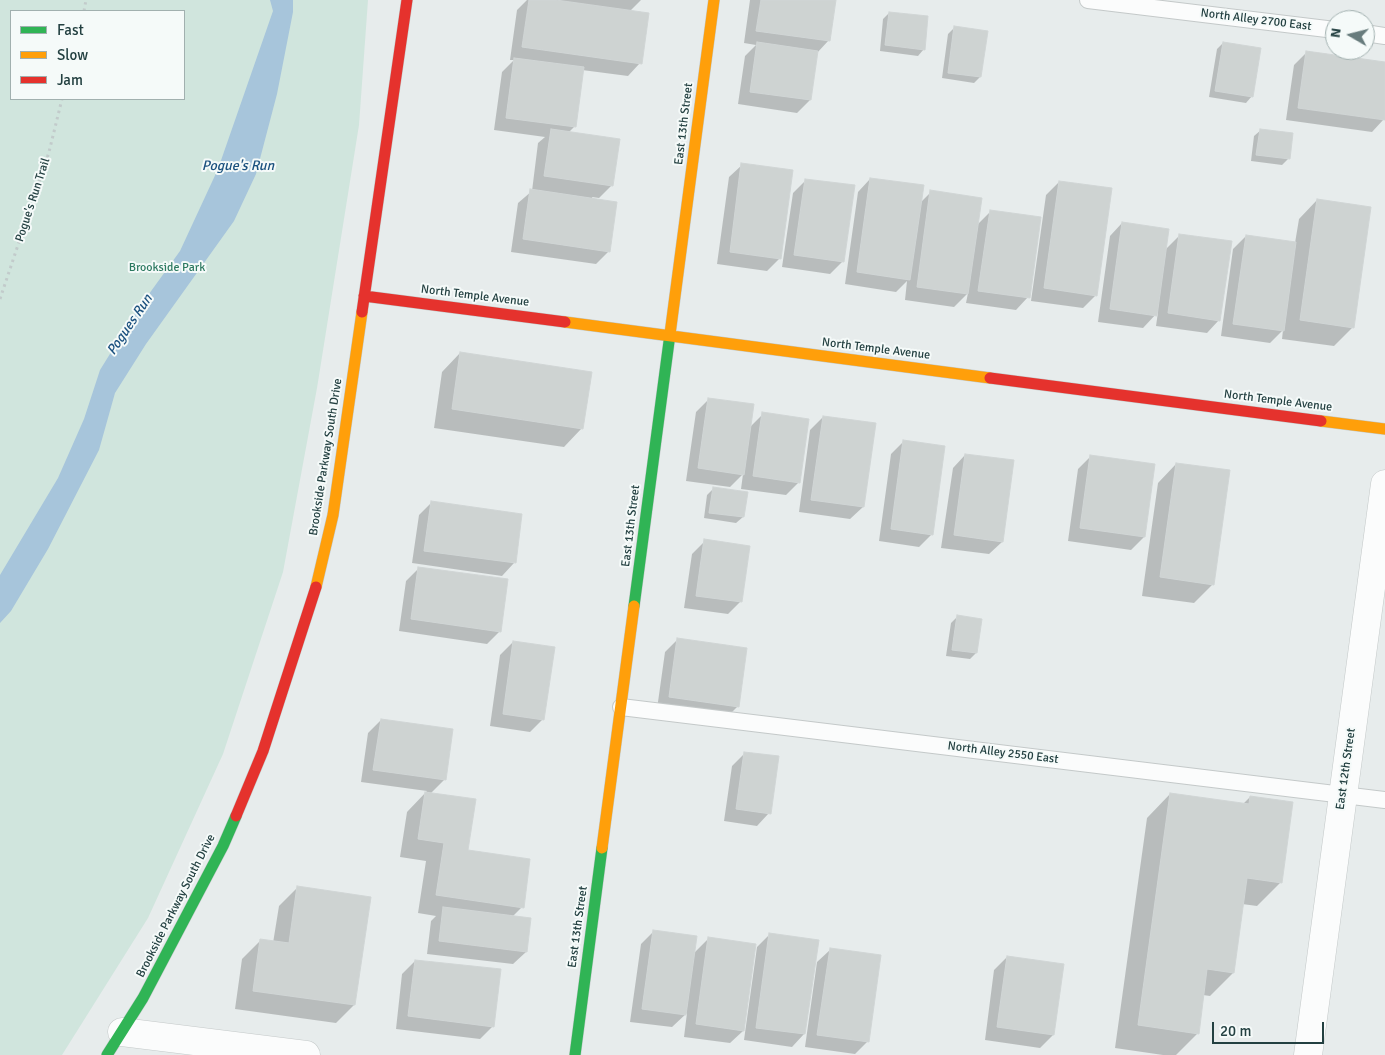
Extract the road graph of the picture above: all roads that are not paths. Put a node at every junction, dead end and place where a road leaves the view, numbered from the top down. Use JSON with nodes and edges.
{"nodes":[{"id":1,"x":407,"y":0,"type":"edge"},
{"id":2,"x":714,"y":0,"type":"edge"},
{"id":3,"x":1088,"y":0,"type":"edge"},
{"id":4,"x":1325,"y":29,"type":"edge"},
{"id":5,"x":364,"y":296,"type":"junction"},
{"id":6,"x":670,"y":336,"type":"junction"},
{"id":7,"x":1385,"y":429,"type":"edge"},
{"id":8,"x":1385,"y":484,"type":"edge"},
{"id":9,"x":621,"y":707,"type":"junction"},
{"id":10,"x":1343,"y":794,"type":"junction"},
{"id":11,"x":1385,"y":800,"type":"edge"},
{"id":12,"x":122,"y":1032,"type":"junction"},
{"id":13,"x":107,"y":1055,"type":"edge"},
{"id":14,"x":306,"y":1055,"type":"edge"},
{"id":15,"x":575,"y":1055,"type":"edge"},
{"id":16,"x":1308,"y":1055,"type":"edge"}],
"edges":[{"from":1,"to":5,"type":"street","name":"Brookside Parkway South Drive"},
{"from":2,"to":6,"type":"street","name":"East 13th Street"},
{"from":3,"to":4,"type":"lane","name":"North Alley 2700 East"},
{"from":5,"to":6,"type":"street","name":"North Temple Avenue"},
{"from":5,"to":12,"type":"street","name":"Brookside Parkway South Drive"},
{"from":6,"to":7,"type":"street","name":"North Temple Avenue"},
{"from":6,"to":9,"type":"street","name":"East 13th Street"},
{"from":8,"to":10,"type":"street","name":"East 12th Street"},
{"from":9,"to":10,"type":"lane","name":"North Alley 2550 East"},
{"from":9,"to":15,"type":"street","name":"East 13th Street"},
{"from":10,"to":11,"type":"lane","name":"North Alley 2550 East"},
{"from":10,"to":16,"type":"street","name":"East 12th Street"},
{"from":12,"to":13,"type":"street","name":"Brookside Parkway South Drive"},
{"from":12,"to":14,"type":"street"}]}
